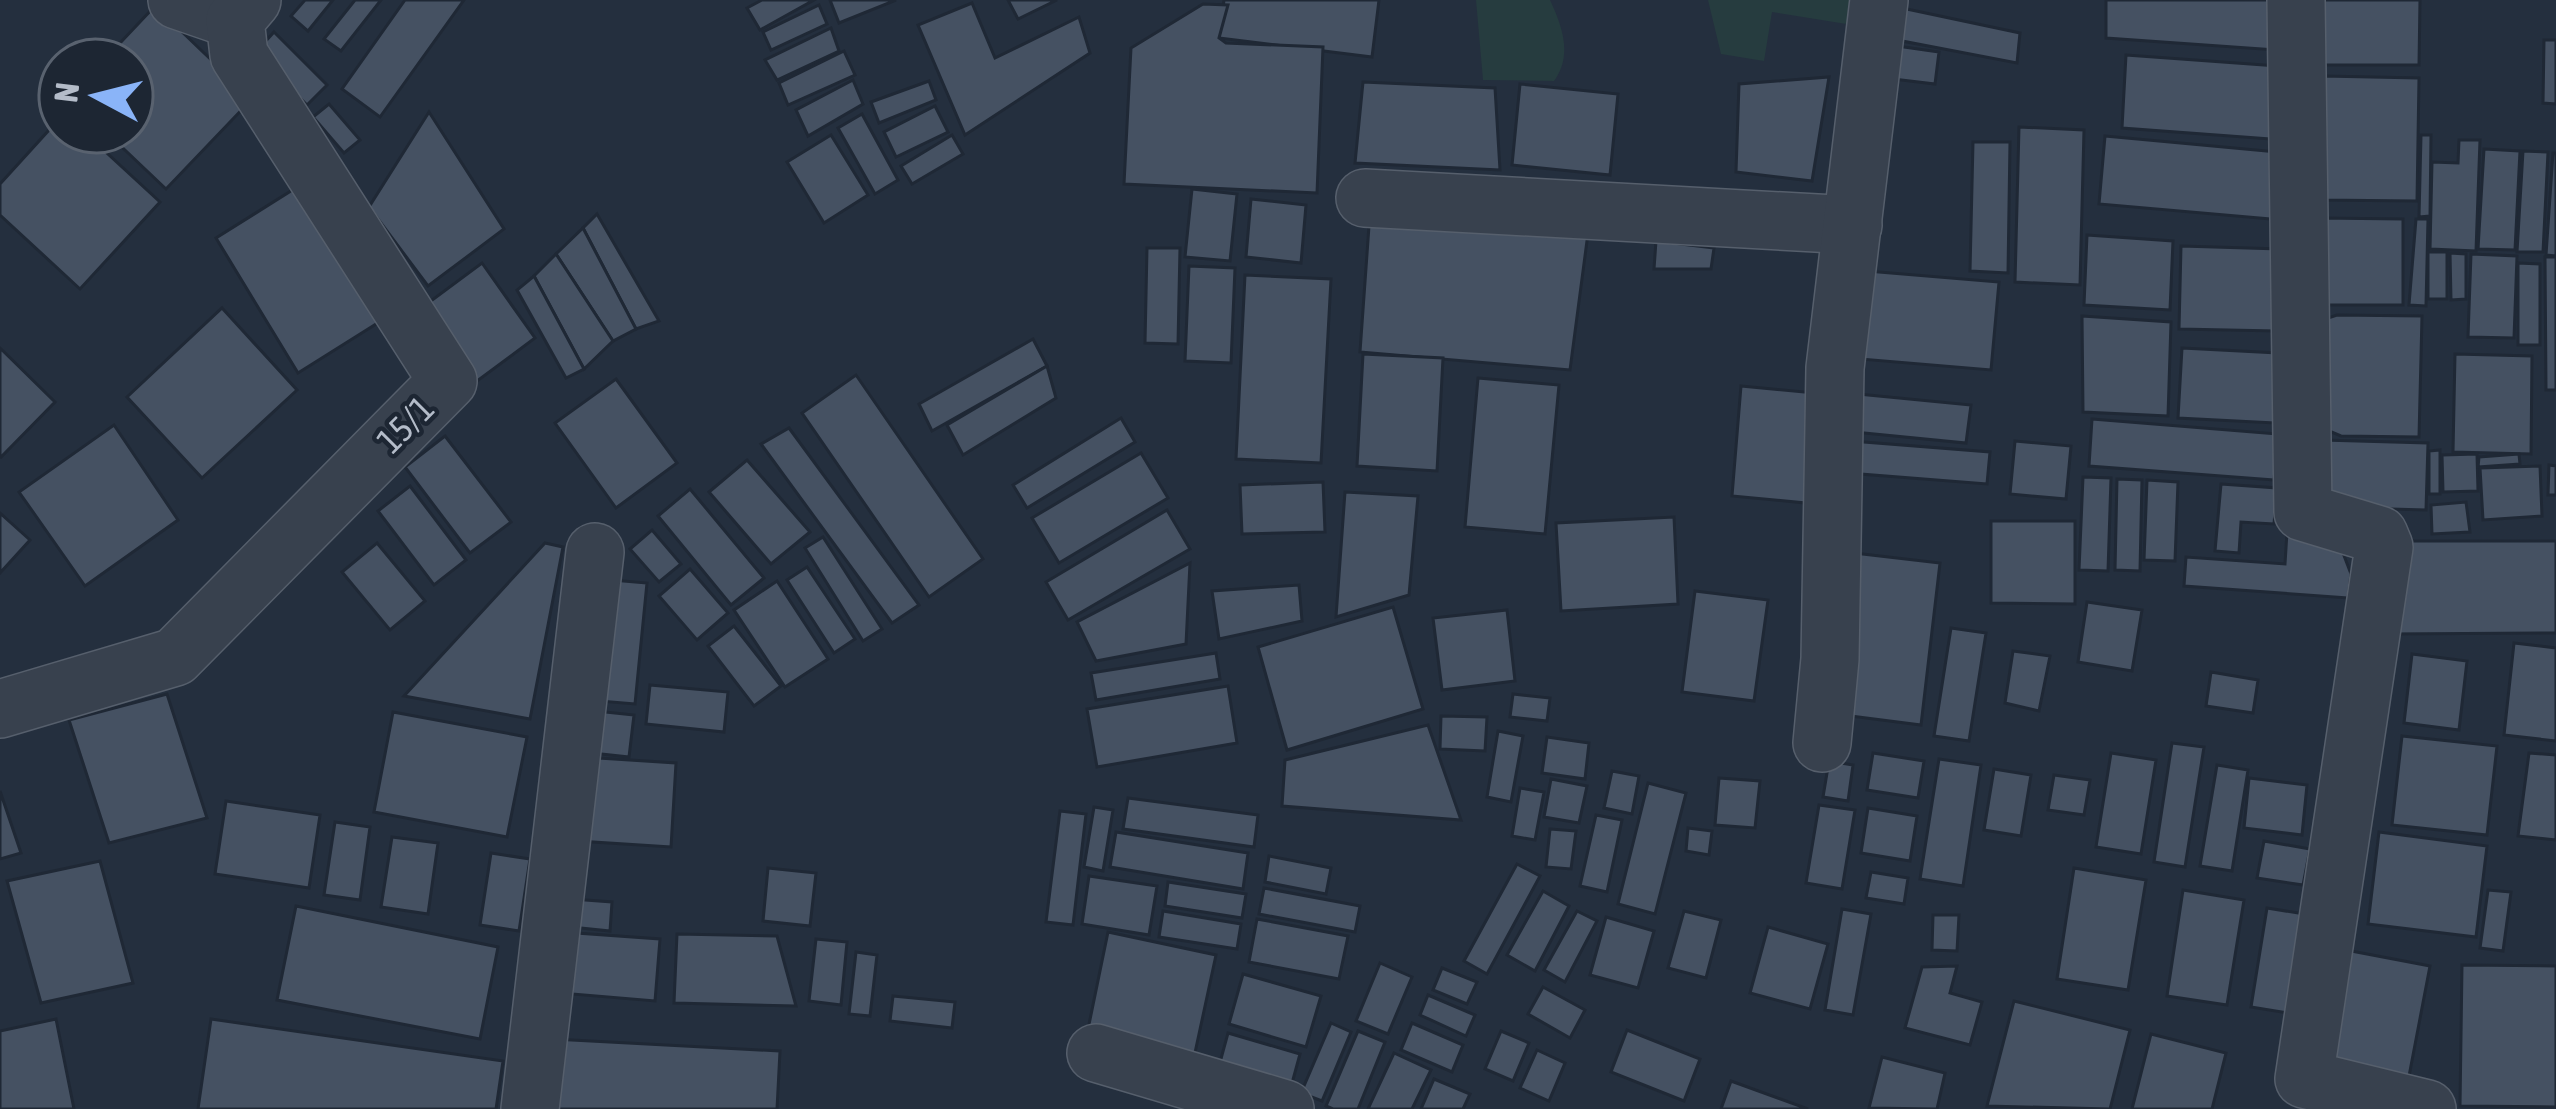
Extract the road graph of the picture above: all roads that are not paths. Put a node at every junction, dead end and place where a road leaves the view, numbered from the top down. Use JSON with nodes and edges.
{"nodes":[{"id":1,"x":177,"y":0,"type":"edge"},
{"id":2,"x":1879,"y":0,"type":"edge"},
{"id":3,"x":2296,"y":0,"type":"edge"},
{"id":4,"x":244,"y":10,"type":"edge"},
{"id":5,"x":1365,"y":199,"type":"dead end"},
{"id":6,"x":1853,"y":225,"type":"junction"},
{"id":7,"x":595,"y":552,"type":"dead end"},
{"id":8,"x":0,"y":709,"type":"edge"},
{"id":9,"x":1822,"y":742,"type":"dead end"},
{"id":10,"x":1096,"y":1053,"type":"dead end"},
{"id":11,"x":530,"y":1109,"type":"edge"},
{"id":12,"x":1285,"y":1109,"type":"edge"},
{"id":13,"x":2427,"y":1109,"type":"edge"}],
"edges":[{"from":1,"to":4,"type":"street"},
{"from":2,"to":6,"type":"street"},
{"from":3,"to":13,"type":"street"},
{"from":4,"to":8,"type":"street","name":"15/1"},
{"from":5,"to":6,"type":"street"},
{"from":6,"to":9,"type":"street"},
{"from":7,"to":11,"type":"street"},
{"from":10,"to":12,"type":"street"}]}
